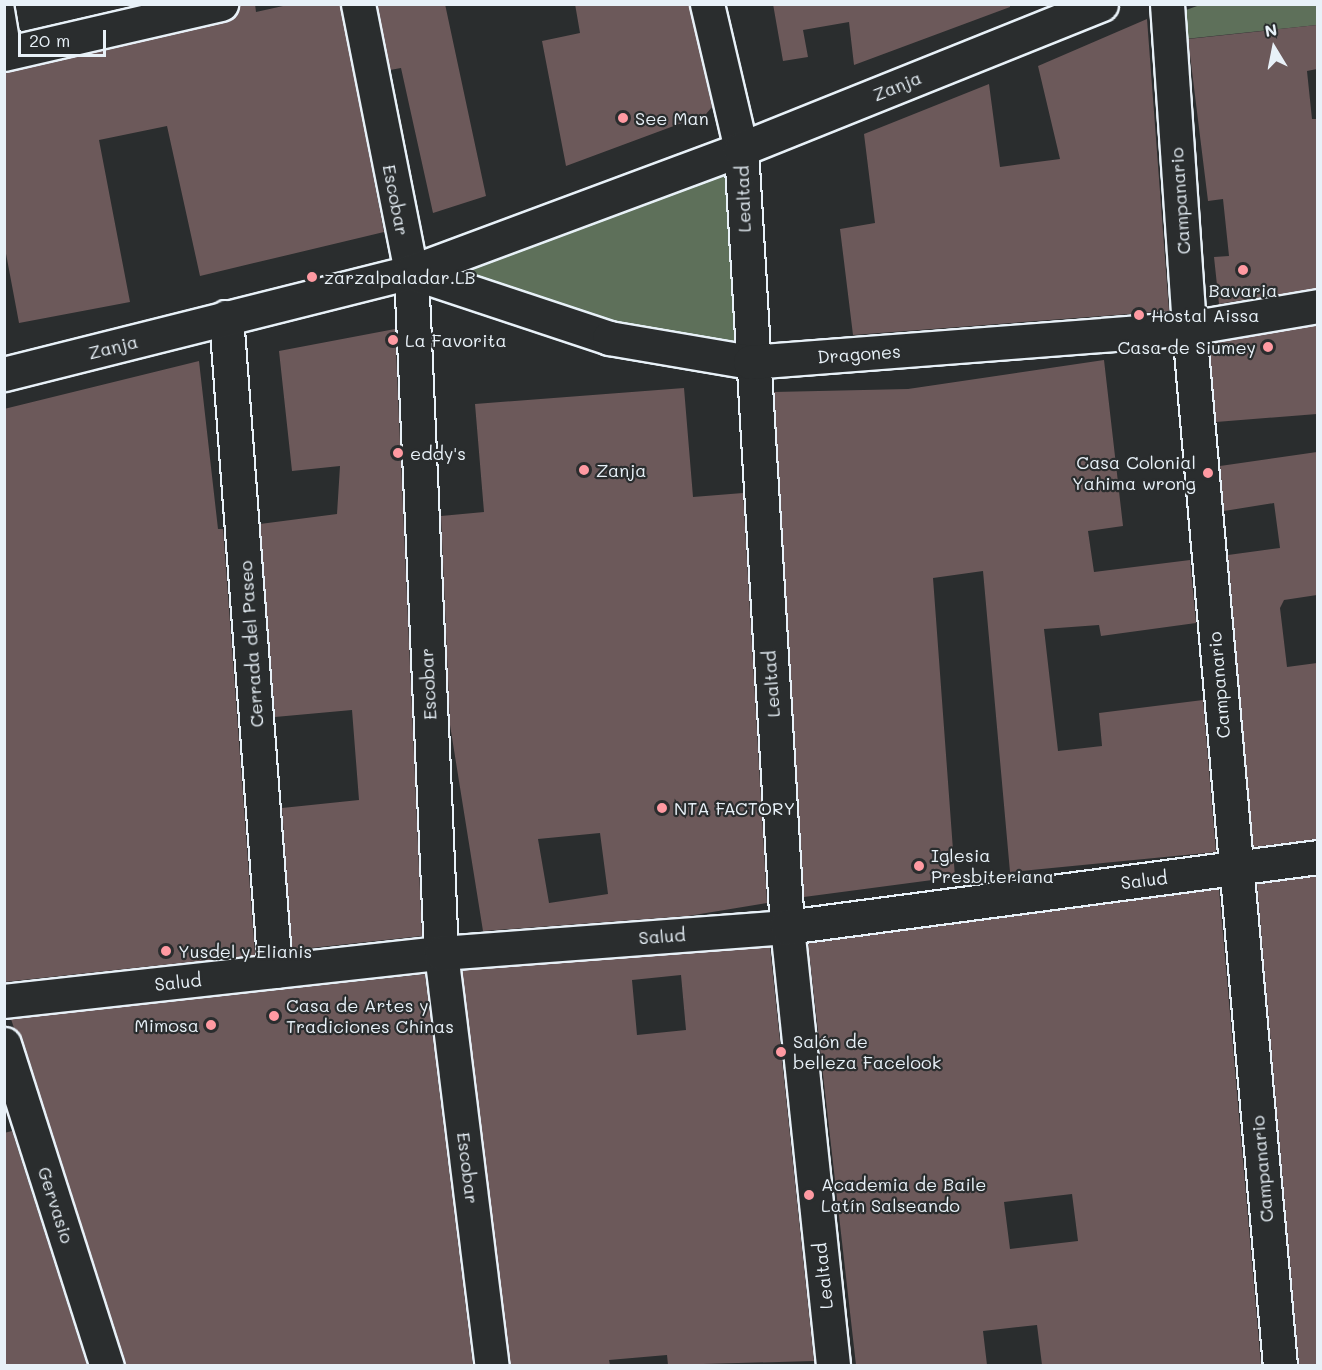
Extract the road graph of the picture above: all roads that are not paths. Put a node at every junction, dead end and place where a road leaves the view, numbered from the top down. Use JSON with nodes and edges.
{"nodes":[{"id":1,"x":4,"y":4,"type":"edge"},
{"id":2,"x":221,"y":4,"type":"edge"},
{"id":3,"x":358,"y":4,"type":"edge"},
{"id":4,"x":707,"y":4,"type":"edge"},
{"id":5,"x":1101,"y":4,"type":"edge"},
{"id":6,"x":1167,"y":4,"type":"edge"},
{"id":7,"x":9,"y":53,"type":"edge"},
{"id":8,"x":741,"y":149,"type":"junction"},
{"id":9,"x":411,"y":272,"type":"junction"},
{"id":10,"x":1317,"y":306,"type":"edge"},
{"id":11,"x":226,"y":317,"type":"junction"},
{"id":12,"x":1190,"y":328,"type":"junction"},
{"id":13,"x":750,"y":362,"type":"junction"},
{"id":14,"x":4,"y":374,"type":"edge"},
{"id":15,"x":1317,"y":857,"type":"edge"},
{"id":16,"x":1235,"y":868,"type":"junction"},
{"id":17,"x":787,"y":927,"type":"junction"},
{"id":18,"x":441,"y":953,"type":"junction"},
{"id":19,"x":275,"y":972,"type":"junction"},
{"id":20,"x":4,"y":1000,"type":"edge"},
{"id":21,"x":4,"y":1044,"type":"edge"},
{"id":22,"x":107,"y":1365,"type":"edge"},
{"id":23,"x":492,"y":1365,"type":"edge"},
{"id":24,"x":833,"y":1365,"type":"edge"},
{"id":25,"x":1280,"y":1365,"type":"edge"}],
"edges":[{"from":1,"to":7,"type":"lane"},
{"from":2,"to":7,"type":"street"},
{"from":3,"to":9,"type":"street","name":"Escobar"},
{"from":4,"to":8,"type":"street","name":"Lealtad"},
{"from":5,"to":8,"type":"street","name":"Zanja"},
{"from":6,"to":12,"type":"street","name":"Campanario"},
{"from":8,"to":9,"type":"street","name":"Zanja"},
{"from":8,"to":13,"type":"street","name":"Lealtad"},
{"from":9,"to":11,"type":"street","name":"Zanja"},
{"from":9,"to":13,"type":"street","name":"Dragones"},
{"from":9,"to":18,"type":"street","name":"Escobar"},
{"from":10,"to":12,"type":"street","name":"Dragones"},
{"from":11,"to":14,"type":"street","name":"Zanja"},
{"from":11,"to":19,"type":"street","name":"Cerrada del Paseo"},
{"from":12,"to":13,"type":"street","name":"Dragones"},
{"from":12,"to":16,"type":"street","name":"Campanario"},
{"from":13,"to":17,"type":"street","name":"Lealtad"},
{"from":15,"to":16,"type":"street","name":"Salud"},
{"from":16,"to":17,"type":"street","name":"Salud"},
{"from":16,"to":25,"type":"street","name":"Campanario"},
{"from":17,"to":18,"type":"street","name":"Salud"},
{"from":17,"to":24,"type":"street","name":"Lealtad"},
{"from":18,"to":19,"type":"street","name":"Salud"},
{"from":18,"to":23,"type":"street","name":"Escobar"},
{"from":19,"to":20,"type":"street","name":"Salud"},
{"from":21,"to":22,"type":"street","name":"Gervasio"}]}
